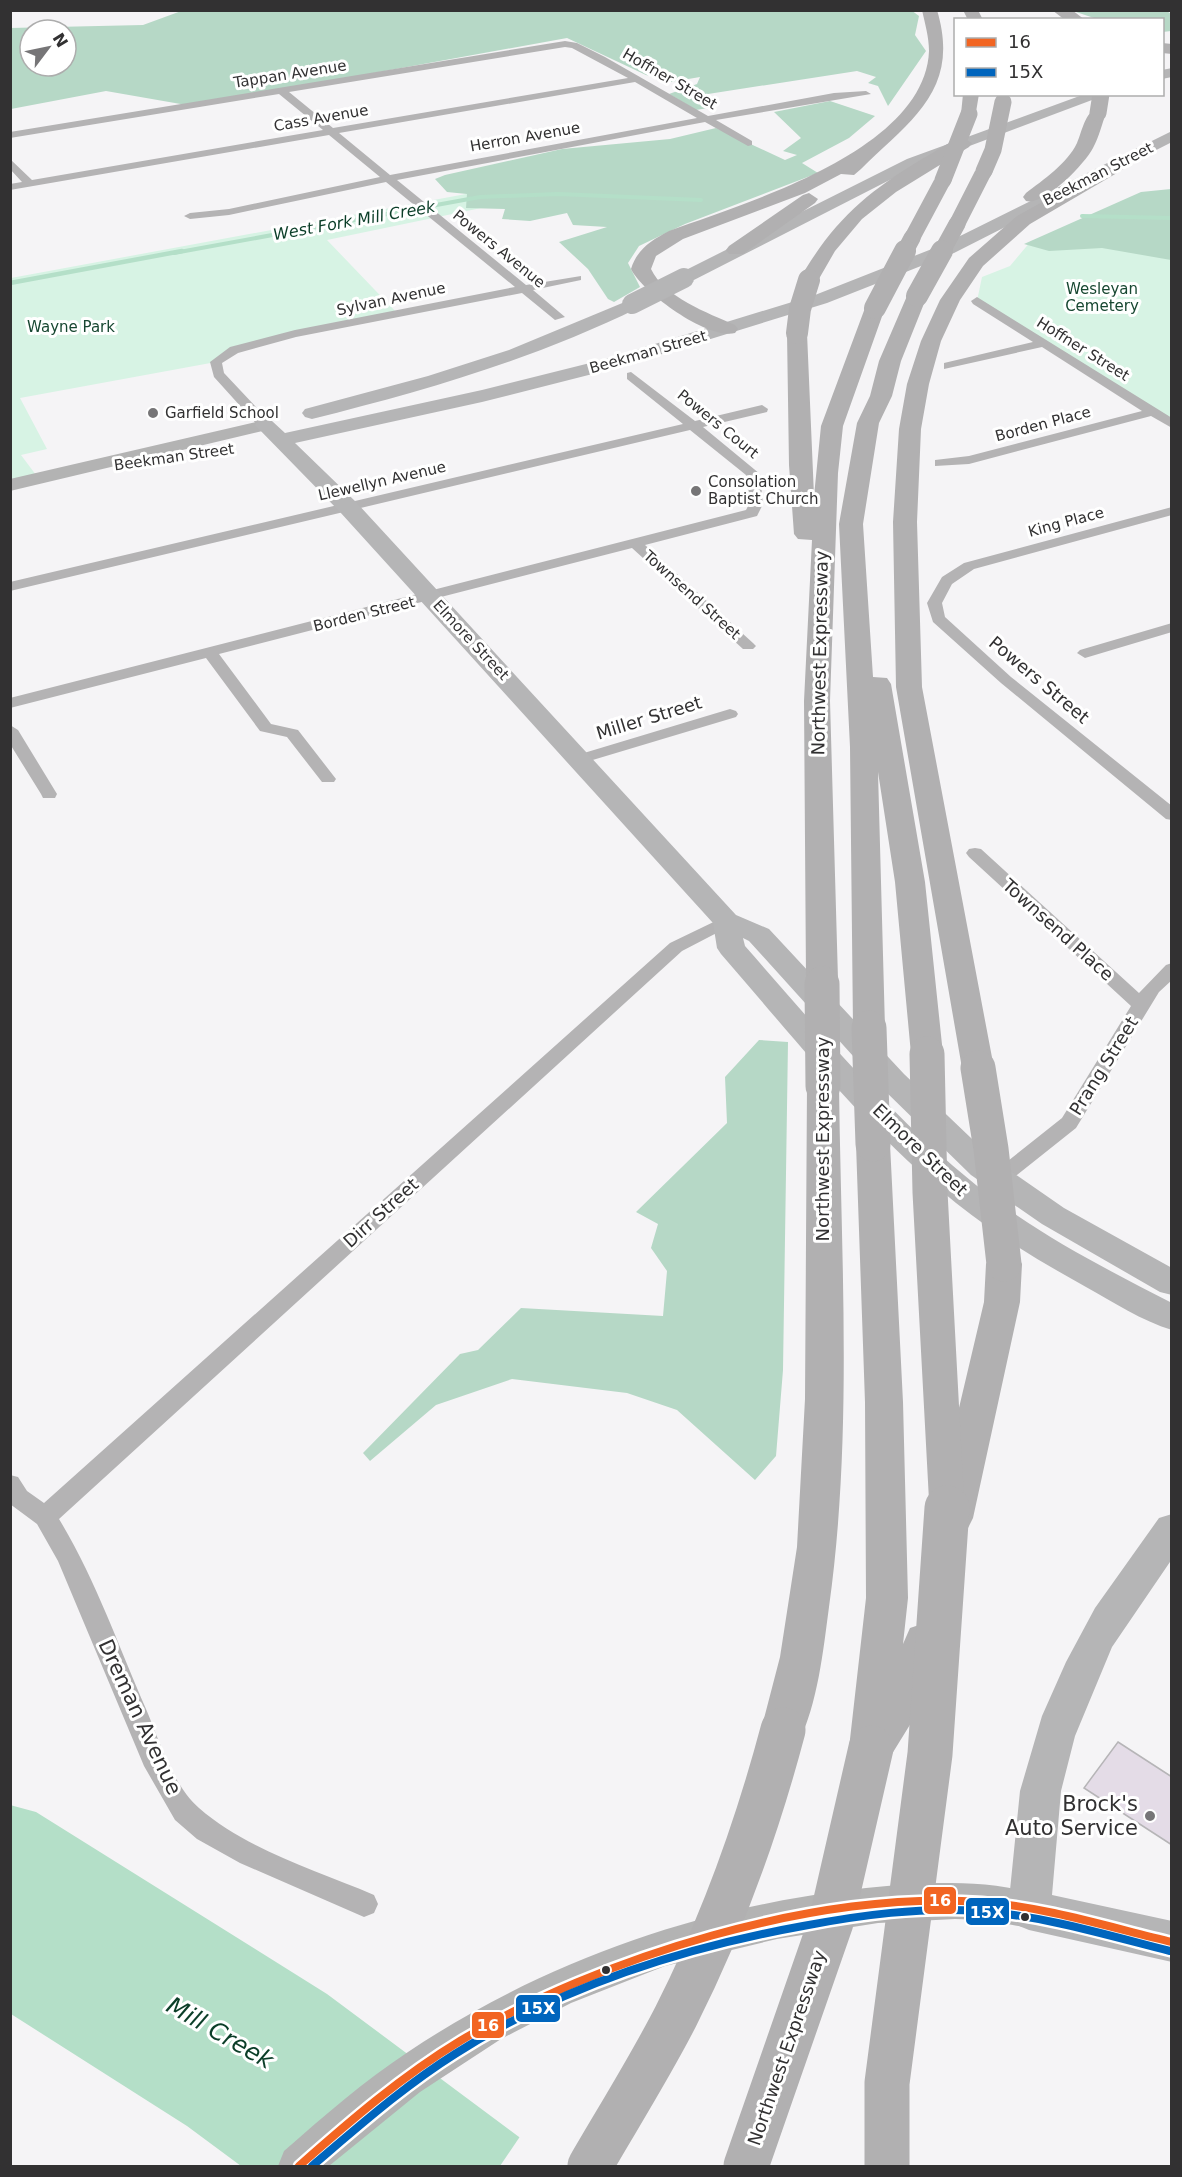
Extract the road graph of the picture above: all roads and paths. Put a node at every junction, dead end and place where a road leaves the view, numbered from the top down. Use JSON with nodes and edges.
{"nodes":[{"id":1,"x":929,"y":10,"type":"edge"},
{"id":2,"x":1052,"y":15,"type":"edge"},
{"id":3,"x":1068,"y":18,"type":"edge"},
{"id":4,"x":574,"y":45,"type":"joint"},
{"id":5,"x":637,"y":79,"type":"junction"},
{"id":6,"x":281,"y":91,"type":"junction"},
{"id":7,"x":867,"y":94,"type":"dead end"},
{"id":8,"x":971,"y":96,"type":"edge"},
{"id":9,"x":1095,"y":96,"type":"edge"},
{"id":10,"x":1101,"y":96,"type":"edge"},
{"id":11,"x":1002,"y":98,"type":"edge"},
{"id":12,"x":706,"y":119,"type":"junction"},
{"id":13,"x":330,"y":132,"type":"junction"},
{"id":14,"x":10,"y":135,"type":"edge"},
{"id":15,"x":1172,"y":136,"type":"edge"},
{"id":16,"x":748,"y":143,"type":"dead end"},
{"id":17,"x":963,"y":143,"type":"junction"},
{"id":18,"x":864,"y":155,"type":"junction"},
{"id":19,"x":10,"y":162,"type":"edge"},
{"id":20,"x":1116,"y":166,"type":"junction"},
{"id":21,"x":388,"y":179,"type":"junction"},
{"id":22,"x":30,"y":184,"type":"junction"},
{"id":23,"x":10,"y":187,"type":"edge"},
{"id":24,"x":190,"y":216,"type":"dead end"},
{"id":25,"x":963,"y":232,"type":"junction"},
{"id":26,"x":736,"y":250,"type":"junction"},
{"id":27,"x":577,"y":278,"type":"dead end"},
{"id":28,"x":525,"y":289,"type":"junction"},
{"id":29,"x":977,"y":301,"type":"dead end"},
{"id":30,"x":559,"y":317,"type":"dead end"},
{"id":31,"x":728,"y":329,"type":"junction"},
{"id":32,"x":1043,"y":343,"type":"junction"},
{"id":33,"x":216,"y":362,"type":"joint"},
{"id":34,"x":948,"y":366,"type":"dead end"},
{"id":35,"x":632,"y":375,"type":"dead end"},
{"id":36,"x":762,"y":409,"type":"dead end"},
{"id":37,"x":1153,"y":412,"type":"junction"},
{"id":38,"x":266,"y":424,"type":"junction"},
{"id":39,"x":1172,"y":424,"type":"edge"},
{"id":40,"x":693,"y":425,"type":"junction"},
{"id":41,"x":282,"y":440,"type":"junction"},
{"id":42,"x":940,"y":463,"type":"dead end"},
{"id":43,"x":92,"y":468,"type":"junction"},
{"id":44,"x":10,"y":485,"type":"edge"},
{"id":45,"x":348,"y":507,"type":"junction"},
{"id":46,"x":1172,"y":511,"type":"edge"},
{"id":47,"x":752,"y":513,"type":"joint"},
{"id":48,"x":636,"y":544,"type":"junction"},
{"id":49,"x":969,"y":566,"type":"joint"},
{"id":50,"x":10,"y":587,"type":"edge"},
{"id":51,"x":431,"y":597,"type":"junction"},
{"id":52,"x":856,"y":610,"type":"junction"},
{"id":53,"x":1172,"y":627,"type":"edge"},
{"id":54,"x":748,"y":646,"type":"dead end"},
{"id":55,"x":210,"y":653,"type":"junction"},
{"id":56,"x":1085,"y":653,"type":"dead end"},
{"id":57,"x":817,"y":701,"type":"junction"},
{"id":58,"x":10,"y":703,"type":"edge"},
{"id":59,"x":730,"y":714,"type":"dead end"},
{"id":60,"x":10,"y":730,"type":"edge"},
{"id":61,"x":580,"y":759,"type":"junction"},
{"id":62,"x":328,"y":779,"type":"dead end"},
{"id":63,"x":927,"y":787,"type":"junction"},
{"id":64,"x":50,"y":794,"type":"dead end"},
{"id":65,"x":1172,"y":815,"type":"edge"},
{"id":66,"x":975,"y":853,"type":"dead end"},
{"id":67,"x":726,"y":921,"type":"junction"},
{"id":68,"x":1172,"y":969,"type":"edge"},
{"id":69,"x":922,"y":1001,"type":"junction"},
{"id":70,"x":1142,"y":1006,"type":"junction"},
{"id":71,"x":999,"y":1179,"type":"junction"},
{"id":72,"x":972,"y":1199,"type":"junction"},
{"id":73,"x":1172,"y":1282,"type":"edge"},
{"id":74,"x":1172,"y":1318,"type":"edge"},
{"id":75,"x":10,"y":1484,"type":"edge"},
{"id":76,"x":45,"y":1517,"type":"junction"},
{"id":77,"x":1172,"y":1529,"type":"edge"},
{"id":78,"x":871,"y":1748,"type":"junction"},
{"id":79,"x":364,"y":1904,"type":"dead end"},
{"id":80,"x":1029,"y":1910,"type":"junction"},
{"id":81,"x":1172,"y":1942,"type":"edge"},
{"id":82,"x":299,"y":2166,"type":"edge"},
{"id":83,"x":590,"y":2166,"type":"edge"},
{"id":84,"x":746,"y":2166,"type":"edge"},
{"id":85,"x":887,"y":2166,"type":"edge"}],
"edges":[{"from":1,"to":18,"type":"highway"},
{"from":2,"to":3,"type":"highway"},
{"from":4,"to":5,"type":"street","name":"Hoffner Street"},
{"from":4,"to":6,"type":"street","name":"Tappan Avenue"},
{"from":5,"to":12,"type":"street","name":"Hoffner Street"},
{"from":5,"to":13,"type":"street","name":"Cass Avenue"},
{"from":6,"to":13,"type":"street","name":"Powers Avenue"},
{"from":6,"to":14,"type":"street","name":"Tappan Avenue"},
{"from":7,"to":12,"type":"street","name":"Herron Avenue"},
{"from":8,"to":57,"type":"highway","name":"Northwest Expressway","bridge":true},
{"from":9,"to":17,"type":"main road","name":"Beekman Street"},
{"from":10,"to":25,"type":"highway","bridge":true},
{"from":11,"to":25,"type":"highway","name":"Northwest Expressway","bridge":true},
{"from":12,"to":16,"type":"street","name":"Hoffner Street"},
{"from":12,"to":21,"type":"street","name":"Herron Avenue"},
{"from":13,"to":21,"type":"street","name":"Powers Avenue"},
{"from":13,"to":22,"type":"street","name":"Cass Avenue"},
{"from":15,"to":20,"type":"main road","name":"Beekman Street"},
{"from":17,"to":26,"type":"main road","name":"Beekman Street"},
{"from":17,"to":57,"type":"highway","bridge":true},
{"from":18,"to":26,"type":"highway"},
{"from":18,"to":31,"type":"highway"},
{"from":19,"to":22,"type":"street"},
{"from":20,"to":25,"type":"main road","name":"Beekman Street"},
{"from":20,"to":63,"type":"highway"},
{"from":21,"to":24,"type":"street","name":"Herron Avenue"},
{"from":21,"to":28,"type":"street","name":"Powers Avenue"},
{"from":22,"to":23,"type":"street","name":"Cass Avenue"},
{"from":25,"to":31,"type":"main road","name":"Beekman Street"},
{"from":25,"to":52,"type":"highway","name":"Northwest Expressway","bridge":true},
{"from":26,"to":38,"type":"main road","name":"Beekman Street","bridge":true},
{"from":27,"to":28,"type":"street","name":"Sylvan Avenue"},
{"from":28,"to":30,"type":"street","name":"Powers Avenue"},
{"from":28,"to":33,"type":"street","name":"Sylvan Avenue"},
{"from":29,"to":32,"type":"street","name":"Hoffner Street"},
{"from":31,"to":41,"type":"main road","name":"Beekman Street"},
{"from":32,"to":34,"type":"street"},
{"from":32,"to":37,"type":"street","name":"Hoffner Street"},
{"from":33,"to":38,"type":"street","name":"Elmore Street"},
{"from":35,"to":40,"type":"street","name":"Powers Court"},
{"from":36,"to":40,"type":"street","name":"Llewellyn Avenue"},
{"from":37,"to":39,"type":"street","name":"Hoffner Street"},
{"from":37,"to":42,"type":"street","name":"Borden Place"},
{"from":38,"to":41,"type":"main road","name":"Elmore Street"},
{"from":38,"to":43,"type":"main road","name":"Beekman Street"},
{"from":40,"to":45,"type":"street","name":"Llewellyn Avenue"},
{"from":40,"to":47,"type":"street","name":"Powers Court"},
{"from":41,"to":43,"type":"main road","name":"Beekman Street"},
{"from":41,"to":45,"type":"main road","name":"Elmore Street"},
{"from":43,"to":44,"type":"main road","name":"Beekman Street"},
{"from":45,"to":50,"type":"street","name":"Llewellyn Avenue"},
{"from":45,"to":51,"type":"main road","name":"Elmore Street"},
{"from":46,"to":49,"type":"street","name":"King Place"},
{"from":47,"to":48,"type":"street","name":"Borden Street"},
{"from":48,"to":51,"type":"street","name":"Borden Street"},
{"from":48,"to":54,"type":"street","name":"Townsend Street"},
{"from":49,"to":65,"type":"street","name":"Powers Street"},
{"from":51,"to":55,"type":"street","name":"Borden Street"},
{"from":51,"to":61,"type":"main road","name":"Elmore Street"},
{"from":52,"to":69,"type":"highway"},
{"from":52,"to":78,"type":"highway","name":"Northwest Expressway","bridge":true},
{"from":53,"to":56,"type":"street"},
{"from":55,"to":58,"type":"street","name":"Borden Street"},
{"from":55,"to":62,"type":"street"},
{"from":57,"to":83,"type":"highway","name":"Northwest Expressway","bridge":true},
{"from":59,"to":61,"type":"street","name":"Miller Street"},
{"from":60,"to":64,"type":"street"},
{"from":61,"to":67,"type":"main road","name":"Elmore Street"},
{"from":63,"to":69,"type":"highway"},
{"from":63,"to":78,"type":"highway","bridge":true},
{"from":66,"to":70,"type":"street","name":"Townsend Place"},
{"from":67,"to":71,"type":"main road","name":"Elmore Street"},
{"from":67,"to":72,"type":"main road","name":"Elmore Street"},
{"from":67,"to":76,"type":"street","name":"Dirr Street"},
{"from":68,"to":70,"type":"street","name":"Prang Street"},
{"from":69,"to":85,"type":"highway","bridge":true},
{"from":70,"to":71,"type":"street","name":"Prang Street"},
{"from":71,"to":72,"type":"street","name":"Prang Street"},
{"from":71,"to":73,"type":"main road","name":"Elmore Street"},
{"from":72,"to":74,"type":"main road","name":"Elmore Street"},
{"from":75,"to":76,"type":"street","name":"Dreman Avenue"},
{"from":76,"to":79,"type":"street","name":"Dreman Avenue"},
{"from":77,"to":80,"type":"main road"},
{"from":78,"to":84,"type":"highway","name":"Northwest Expressway","bridge":true},
{"from":80,"to":81,"type":"main road"},
{"from":80,"to":82,"type":"main road"}]}
